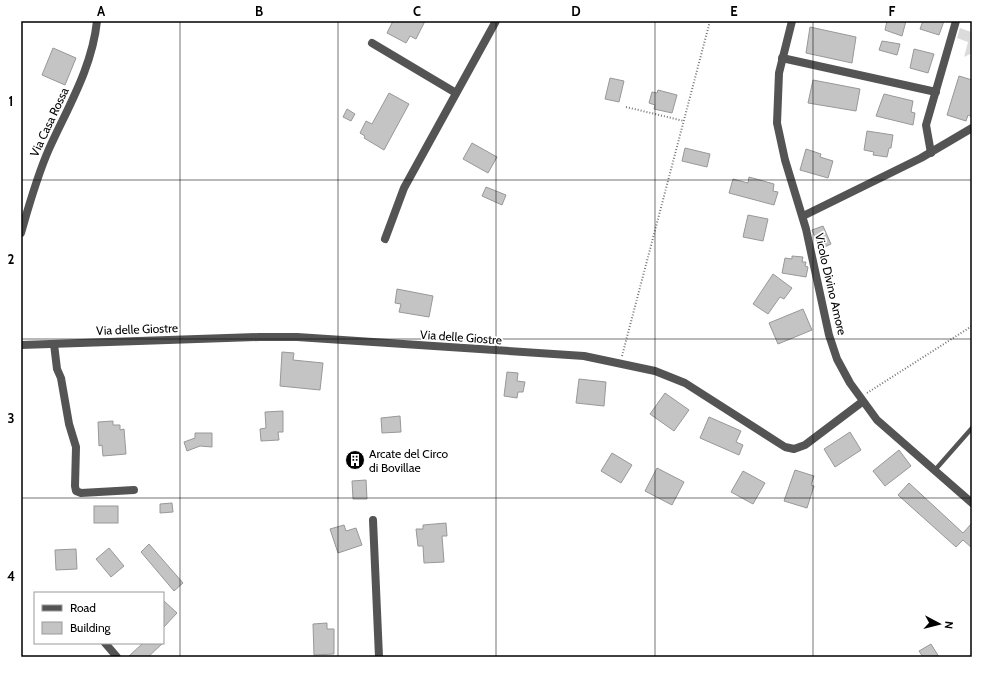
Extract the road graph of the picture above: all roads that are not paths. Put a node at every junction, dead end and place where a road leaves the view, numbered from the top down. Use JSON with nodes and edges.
{"nodes":[{"id":1,"x":97,"y":21,"type":"edge"},
{"id":2,"x":496,"y":21,"type":"edge"},
{"id":3,"x":792,"y":21,"type":"edge"},
{"id":4,"x":956,"y":21,"type":"edge"},
{"id":5,"x":372,"y":43,"type":"dead end"},
{"id":6,"x":782,"y":58,"type":"junction"},
{"id":7,"x":936,"y":92,"type":"junction"},
{"id":8,"x":456,"y":93,"type":"junction"},
{"id":9,"x":972,"y":128,"type":"edge"},
{"id":10,"x":931,"y":153,"type":"junction"},
{"id":11,"x":803,"y":216,"type":"junction"},
{"id":12,"x":21,"y":233,"type":"edge"},
{"id":13,"x":385,"y":239,"type":"dead end"},
{"id":14,"x":54,"y":344,"type":"junction"},
{"id":15,"x":21,"y":345,"type":"edge"},
{"id":16,"x":861,"y":400,"type":"junction"},
{"id":17,"x":972,"y":428,"type":"edge"},
{"id":18,"x":936,"y":470,"type":"junction"},
{"id":19,"x":134,"y":490,"type":"dead end"},
{"id":20,"x":972,"y":503,"type":"edge"},
{"id":21,"x":373,"y":520,"type":"dead end"},
{"id":22,"x":106,"y":644,"type":"edge"},
{"id":23,"x":117,"y":657,"type":"edge"},
{"id":24,"x":379,"y":657,"type":"edge"}],
"edges":[{"from":1,"to":12,"type":"street","name":"Via Casa Rossa"},
{"from":2,"to":8,"type":"street"},
{"from":3,"to":6,"type":"street","name":"Vicolo Divino Amore"},
{"from":4,"to":7,"type":"street"},
{"from":5,"to":8,"type":"street"},
{"from":6,"to":7,"type":"street"},
{"from":6,"to":11,"type":"street","name":"Vicolo Divino Amore"},
{"from":7,"to":10,"type":"street"},
{"from":8,"to":13,"type":"street"},
{"from":9,"to":10,"type":"street"},
{"from":10,"to":11,"type":"street"},
{"from":11,"to":16,"type":"street","name":"Vicolo Divino Amore"},
{"from":14,"to":15,"type":"street","name":"Via delle Giostre"},
{"from":14,"to":16,"type":"street","name":"Via delle Giostre"},
{"from":14,"to":19,"type":"street"},
{"from":16,"to":18,"type":"street","name":"Vicolo Divino Amore"},
{"from":17,"to":18,"type":"lane"},
{"from":18,"to":20,"type":"street","name":"Vicolo Divino Amore"},
{"from":21,"to":24,"type":"street"},
{"from":22,"to":23,"type":"street"}]}
